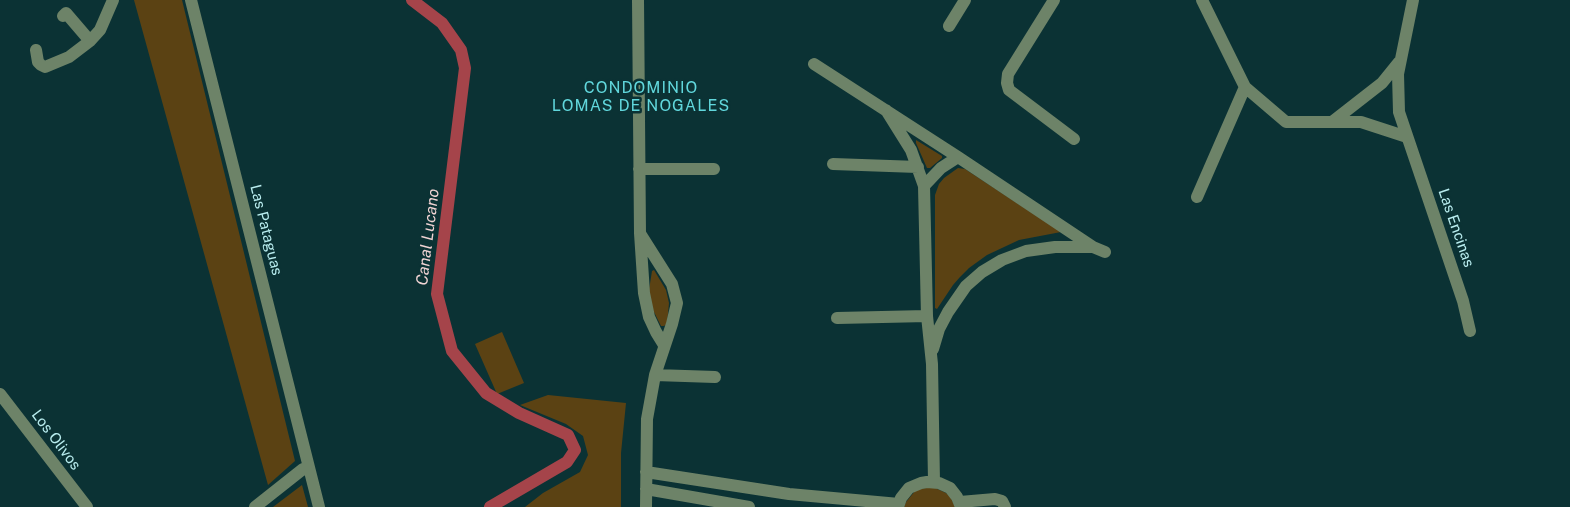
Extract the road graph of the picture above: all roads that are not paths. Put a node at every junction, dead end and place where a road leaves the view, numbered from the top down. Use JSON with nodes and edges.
{"nodes":[{"id":1,"x":112,"y":0,"type":"edge"},
{"id":2,"x":191,"y":0,"type":"edge"},
{"id":3,"x":638,"y":0,"type":"edge"},
{"id":4,"x":964,"y":0,"type":"edge"},
{"id":5,"x":1054,"y":0,"type":"edge"},
{"id":6,"x":1202,"y":0,"type":"edge"},
{"id":7,"x":1413,"y":0,"type":"edge"},
{"id":8,"x":63,"y":16,"type":"dead end"},
{"id":9,"x":949,"y":26,"type":"dead end"},
{"id":10,"x":90,"y":41,"type":"junction"},
{"id":11,"x":36,"y":50,"type":"dead end"},
{"id":12,"x":1401,"y":60,"type":"junction"},
{"id":13,"x":814,"y":64,"type":"dead end"},
{"id":14,"x":1245,"y":87,"type":"junction"},
{"id":15,"x":886,"y":110,"type":"junction"},
{"id":16,"x":1332,"y":122,"type":"junction"},
{"id":17,"x":1407,"y":137,"type":"junction"},
{"id":18,"x":1074,"y":139,"type":"dead end"},
{"id":19,"x":958,"y":157,"type":"junction"},
{"id":20,"x":833,"y":164,"type":"dead end"},
{"id":21,"x":918,"y":167,"type":"junction"},
{"id":22,"x":639,"y":169,"type":"junction"},
{"id":23,"x":714,"y":169,"type":"dead end"},
{"id":24,"x":924,"y":186,"type":"junction"},
{"id":25,"x":1197,"y":197,"type":"dead end"},
{"id":26,"x":640,"y":233,"type":"junction"},
{"id":27,"x":927,"y":316,"type":"junction"},
{"id":28,"x":837,"y":318,"type":"dead end"},
{"id":29,"x":1470,"y":331,"type":"dead end"},
{"id":30,"x":664,"y":345,"type":"junction"},
{"id":31,"x":932,"y":364,"type":"junction"},
{"id":32,"x":655,"y":375,"type":"junction"},
{"id":33,"x":715,"y":377,"type":"dead end"},
{"id":34,"x":0,"y":394,"type":"edge"},
{"id":35,"x":308,"y":467,"type":"junction"},
{"id":36,"x":646,"y":472,"type":"junction"},
{"id":37,"x":934,"y":482,"type":"junction"},
{"id":38,"x":736,"y":486,"type":"junction"},
{"id":39,"x":646,"y":489,"type":"junction"},
{"id":40,"x":813,"y":502,"type":"edge"},
{"id":41,"x":733,"y":504,"type":"junction"},
{"id":42,"x":961,"y":504,"type":"edge"},
{"id":43,"x":898,"y":505,"type":"edge"},
{"id":44,"x":87,"y":507,"type":"edge"},
{"id":45,"x":255,"y":507,"type":"edge"},
{"id":46,"x":319,"y":507,"type":"edge"},
{"id":47,"x":646,"y":507,"type":"edge"},
{"id":48,"x":749,"y":507,"type":"edge"},
{"id":49,"x":1005,"y":507,"type":"edge"}],
"edges":[{"from":1,"to":10,"type":"street"},
{"from":2,"to":35,"type":"street","name":"Las Pataguas"},
{"from":3,"to":22,"type":"street"},
{"from":4,"to":9,"type":"street"},
{"from":5,"to":18,"type":"street"},
{"from":6,"to":14,"type":"street"},
{"from":7,"to":12,"type":"street","name":"Las Encinas"},
{"from":8,"to":10,"type":"street"},
{"from":10,"to":11,"type":"street"},
{"from":12,"to":16,"type":"street","name":"Las Encinas"},
{"from":12,"to":17,"type":"street","name":"Las Encinas"},
{"from":13,"to":15,"type":"street"},
{"from":14,"to":16,"type":"street"},
{"from":14,"to":25,"type":"street"},
{"from":15,"to":19,"type":"street"},
{"from":15,"to":21,"type":"street"},
{"from":16,"to":17,"type":"street"},
{"from":17,"to":29,"type":"street","name":"Las Encinas"},
{"from":19,"to":24,"type":"street"},
{"from":19,"to":31,"type":"street"},
{"from":20,"to":21,"type":"street"},
{"from":21,"to":24,"type":"street"},
{"from":22,"to":23,"type":"street"},
{"from":22,"to":26,"type":"street"},
{"from":24,"to":27,"type":"street"},
{"from":26,"to":30,"type":"street"},
{"from":26,"to":30,"type":"street"},
{"from":27,"to":28,"type":"street"},
{"from":27,"to":31,"type":"street"},
{"from":30,"to":32,"type":"street"},
{"from":31,"to":37,"type":"street"},
{"from":32,"to":33,"type":"street"},
{"from":32,"to":36,"type":"street"},
{"from":34,"to":44,"type":"street","name":"Los Olivos"},
{"from":35,"to":45,"type":"street"},
{"from":35,"to":46,"type":"street","name":"Las Pataguas"},
{"from":36,"to":38,"type":"street"},
{"from":36,"to":39,"type":"street"},
{"from":37,"to":42,"type":"street"},
{"from":37,"to":43,"type":"street"},
{"from":38,"to":40,"type":"street"},
{"from":38,"to":41,"type":"street"},
{"from":39,"to":41,"type":"street"},
{"from":39,"to":47,"type":"street"},
{"from":40,"to":43,"type":"street"},
{"from":41,"to":48,"type":"street"},
{"from":42,"to":49,"type":"street"}]}
